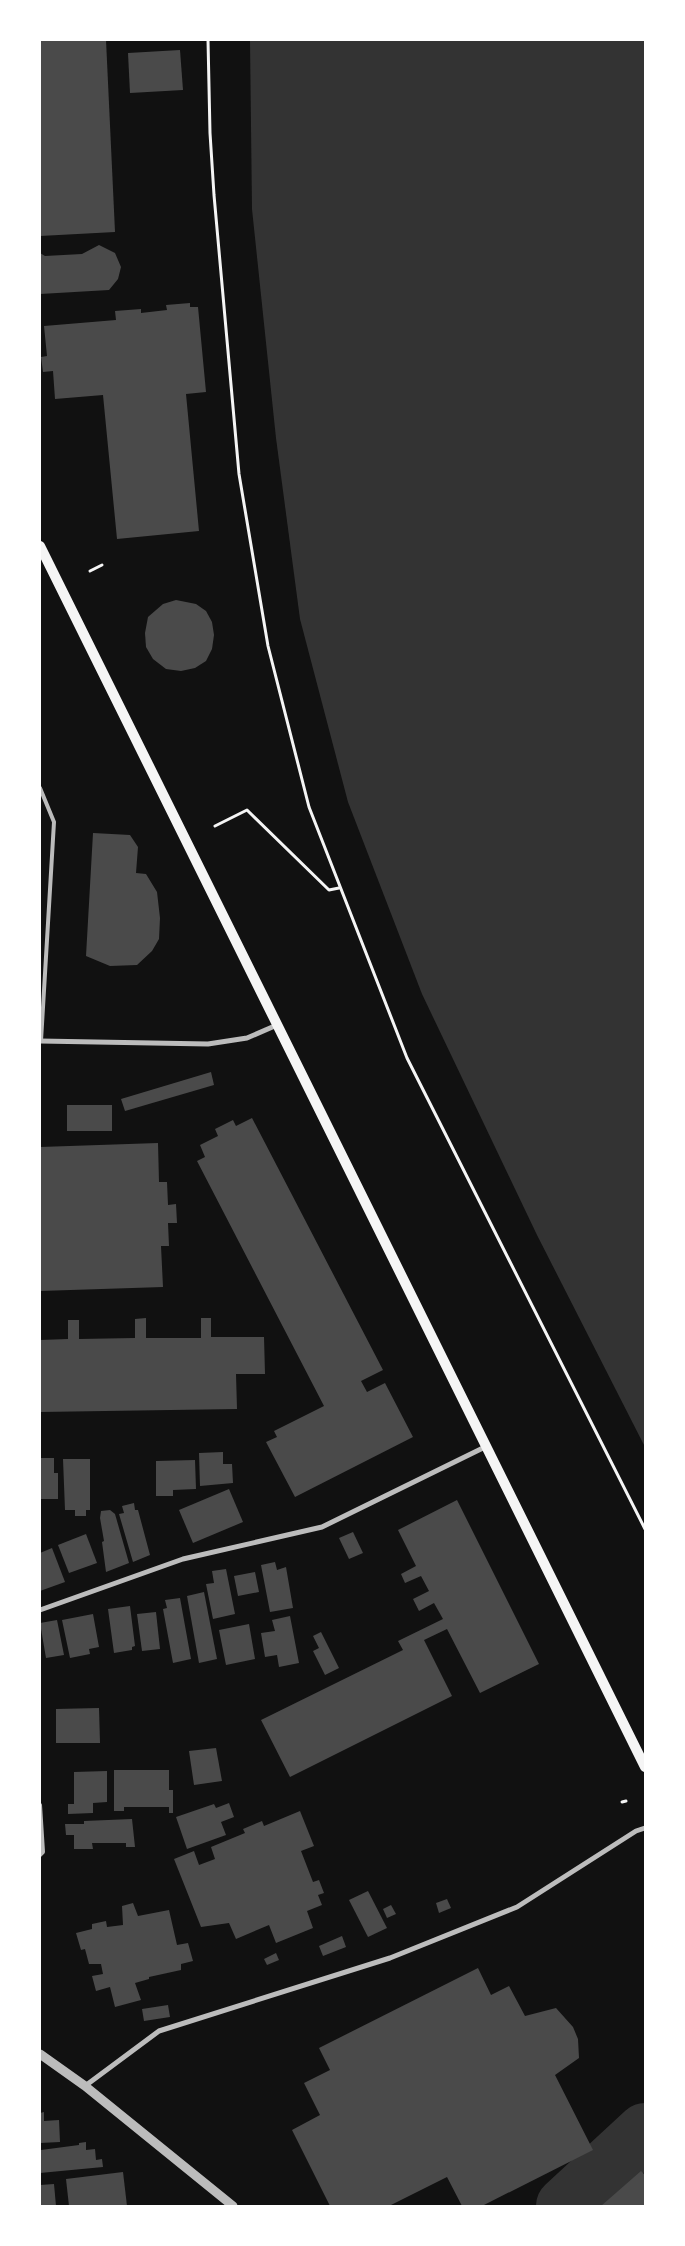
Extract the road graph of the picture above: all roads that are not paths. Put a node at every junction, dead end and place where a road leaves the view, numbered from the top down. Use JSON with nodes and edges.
{"nodes":[{"id":1,"x":40,"y":546,"type":"edge"},
{"id":2,"x":40,"y":788,"type":"edge"},
{"id":3,"x":277,"y":1025,"type":"junction"},
{"id":4,"x":41,"y":1041,"type":"edge"},
{"id":5,"x":485,"y":1447,"type":"junction"},
{"id":6,"x":40,"y":1610,"type":"edge"},
{"id":7,"x":645,"y":1767,"type":"edge"},
{"id":8,"x":40,"y":1805,"type":"edge"},
{"id":9,"x":645,"y":1828,"type":"edge"},
{"id":10,"x":40,"y":1855,"type":"edge"},
{"id":11,"x":40,"y":2054,"type":"edge"},
{"id":12,"x":85,"y":2086,"type":"junction"},
{"id":13,"x":233,"y":2206,"type":"edge"}],
"edges":[{"from":1,"to":3,"type":"main road"},
{"from":2,"to":4,"type":"lane"},
{"from":3,"to":4,"type":"street"},
{"from":3,"to":5,"type":"main road"},
{"from":5,"to":6,"type":"street"},
{"from":5,"to":7,"type":"main road"},
{"from":8,"to":10,"type":"lane"},
{"from":9,"to":12,"type":"street"},
{"from":11,"to":12,"type":"street"},
{"from":12,"to":13,"type":"street"}]}
